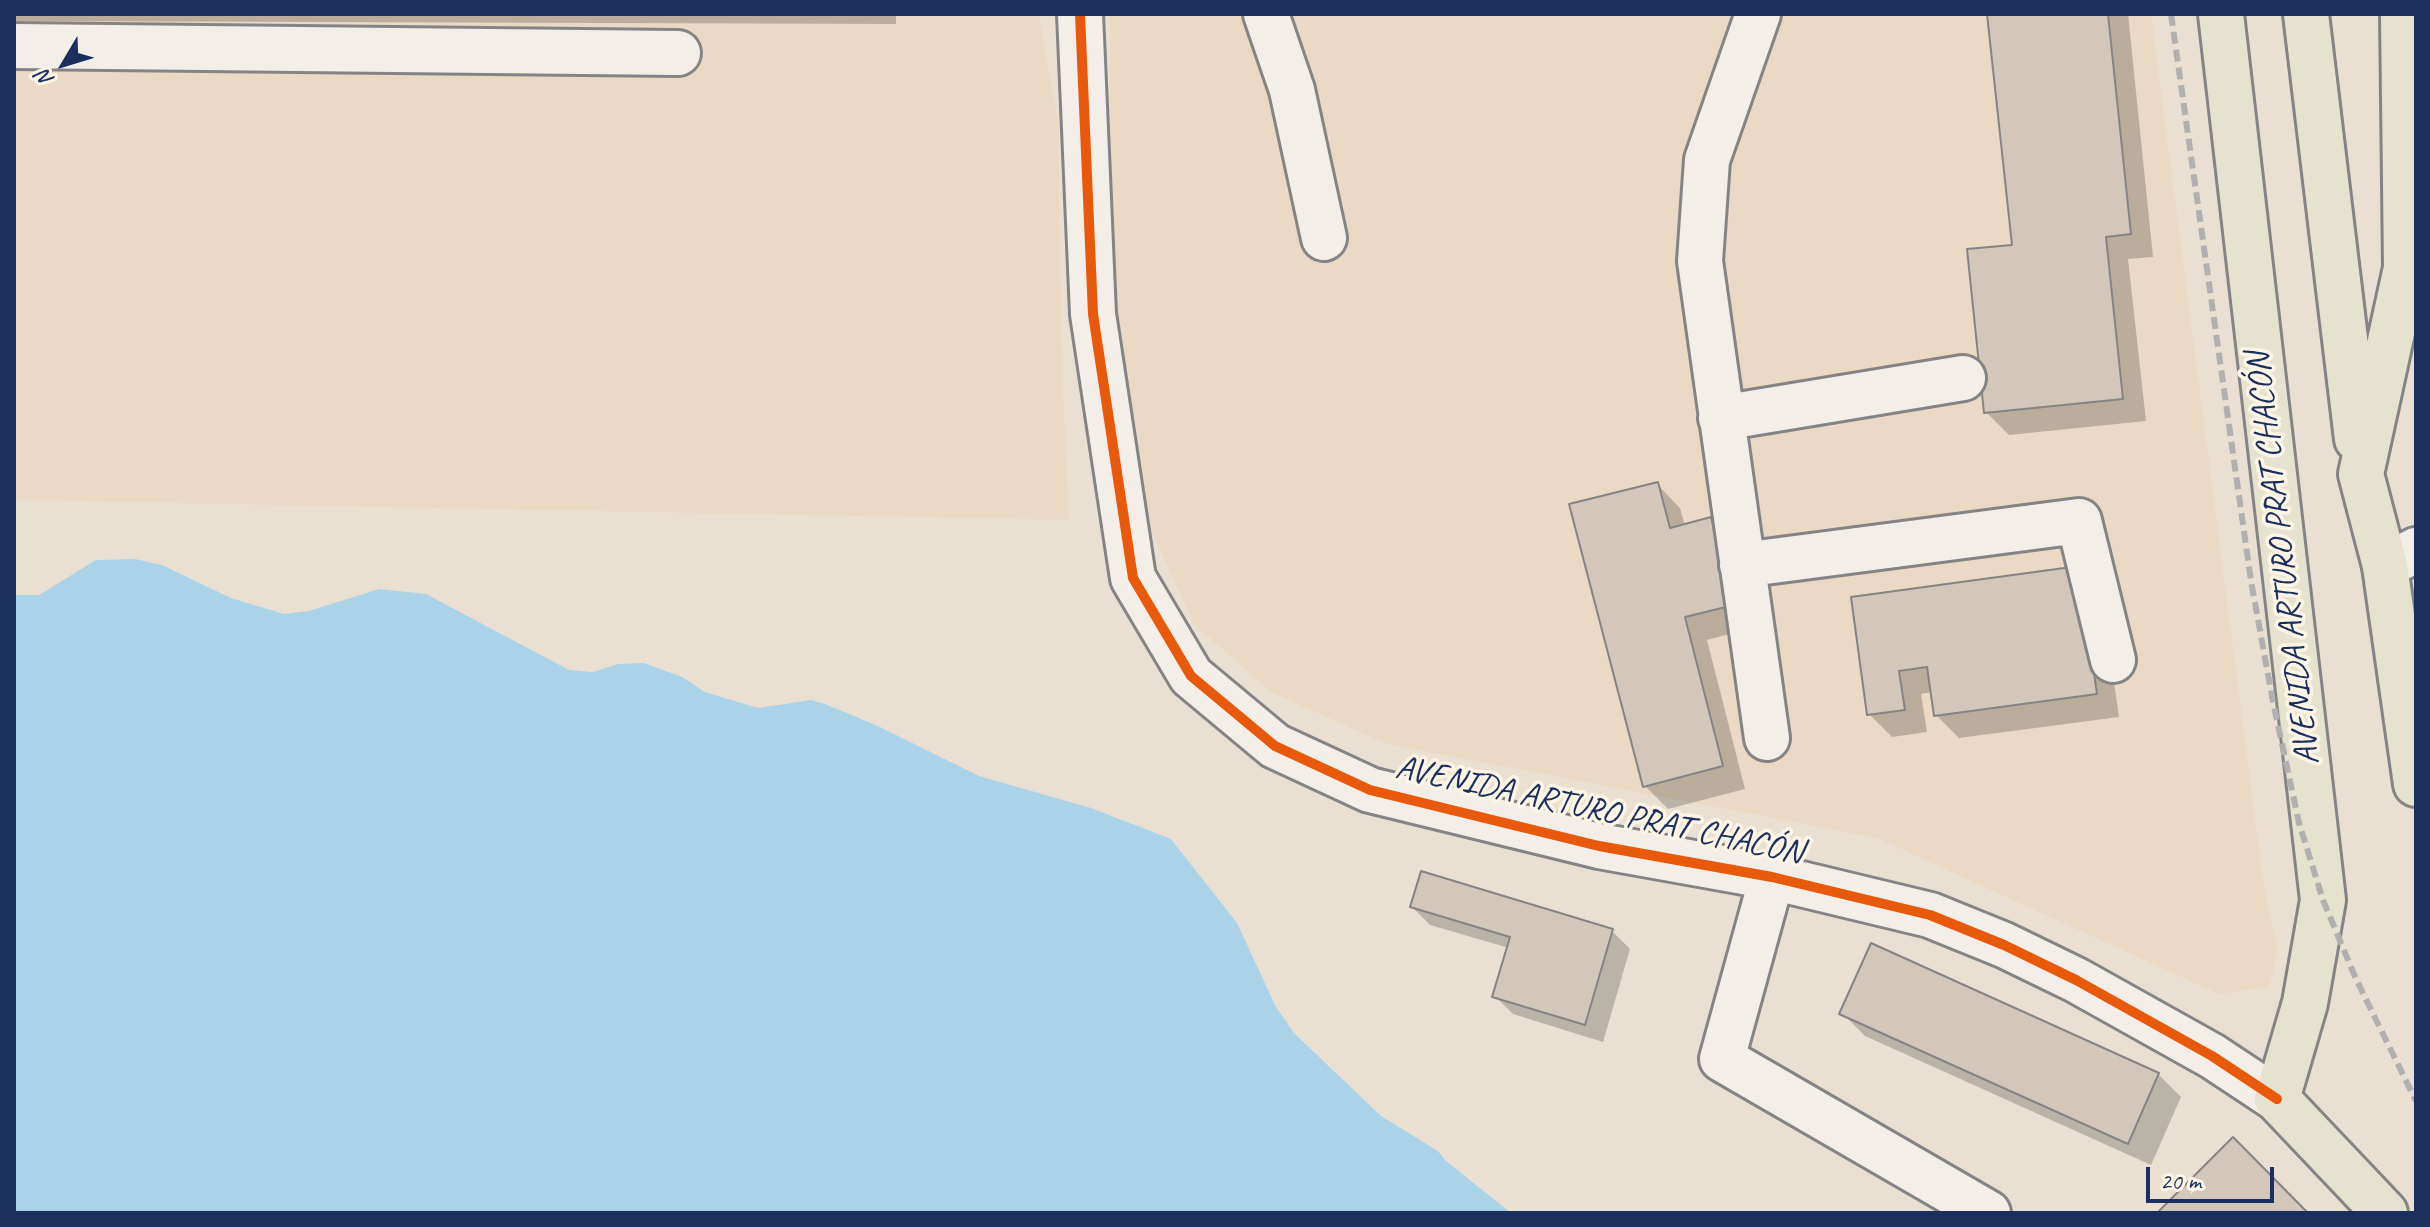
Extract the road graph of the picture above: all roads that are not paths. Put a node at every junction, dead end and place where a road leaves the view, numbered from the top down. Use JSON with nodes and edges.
{"nodes":[{"id":1,"x":1080,"y":14,"type":"edge"},
{"id":2,"x":1266,"y":14,"type":"edge"},
{"id":3,"x":1758,"y":14,"type":"edge"},
{"id":4,"x":2221,"y":14,"type":"edge"},
{"id":5,"x":2306,"y":14,"type":"edge"},
{"id":6,"x":2403,"y":14,"type":"edge"},
{"id":7,"x":14,"y":46,"type":"edge"},
{"id":8,"x":678,"y":53,"type":"dead end"},
{"id":9,"x":1324,"y":238,"type":"dead end"},
{"id":10,"x":1963,"y":378,"type":"dead end"},
{"id":11,"x":1721,"y":418,"type":"junction"},
{"id":12,"x":2361,"y":474,"type":"junction"},
{"id":13,"x":2400,"y":558,"type":"edge"},
{"id":14,"x":1742,"y":565,"type":"junction"},
{"id":15,"x":2113,"y":660,"type":"dead end"},
{"id":16,"x":1767,"y":738,"type":"dead end"},
{"id":17,"x":2416,"y":784,"type":"edge"},
{"id":18,"x":1772,"y":877,"type":"junction"},
{"id":19,"x":2277,"y":1099,"type":"junction"},
{"id":20,"x":1988,"y":1213,"type":"edge"},
{"id":21,"x":2385,"y":1213,"type":"edge"}],
"edges":[{"from":1,"to":18,"type":"street","name":"AVENIDA ARTURO PRAT CHACÓN"},
{"from":2,"to":9,"type":"street"},
{"from":3,"to":11,"type":"street"},
{"from":4,"to":19,"type":"main road","name":"AVENIDA ARTURO PRAT CHACÓN"},
{"from":5,"to":12,"type":"main road"},
{"from":6,"to":12,"type":"main road"},
{"from":7,"to":8,"type":"street"},
{"from":10,"to":11,"type":"street"},
{"from":11,"to":14,"type":"street"},
{"from":12,"to":13,"type":"main road"},
{"from":13,"to":17,"type":"main road"},
{"from":14,"to":15,"type":"street"},
{"from":14,"to":16,"type":"street"},
{"from":18,"to":19,"type":"street","name":"AVENIDA ARTURO PRAT CHACÓN"},
{"from":18,"to":20,"type":"street"},
{"from":19,"to":21,"type":"main road","name":"AVENIDA ARTURO PRAT CHACÓN"}]}
